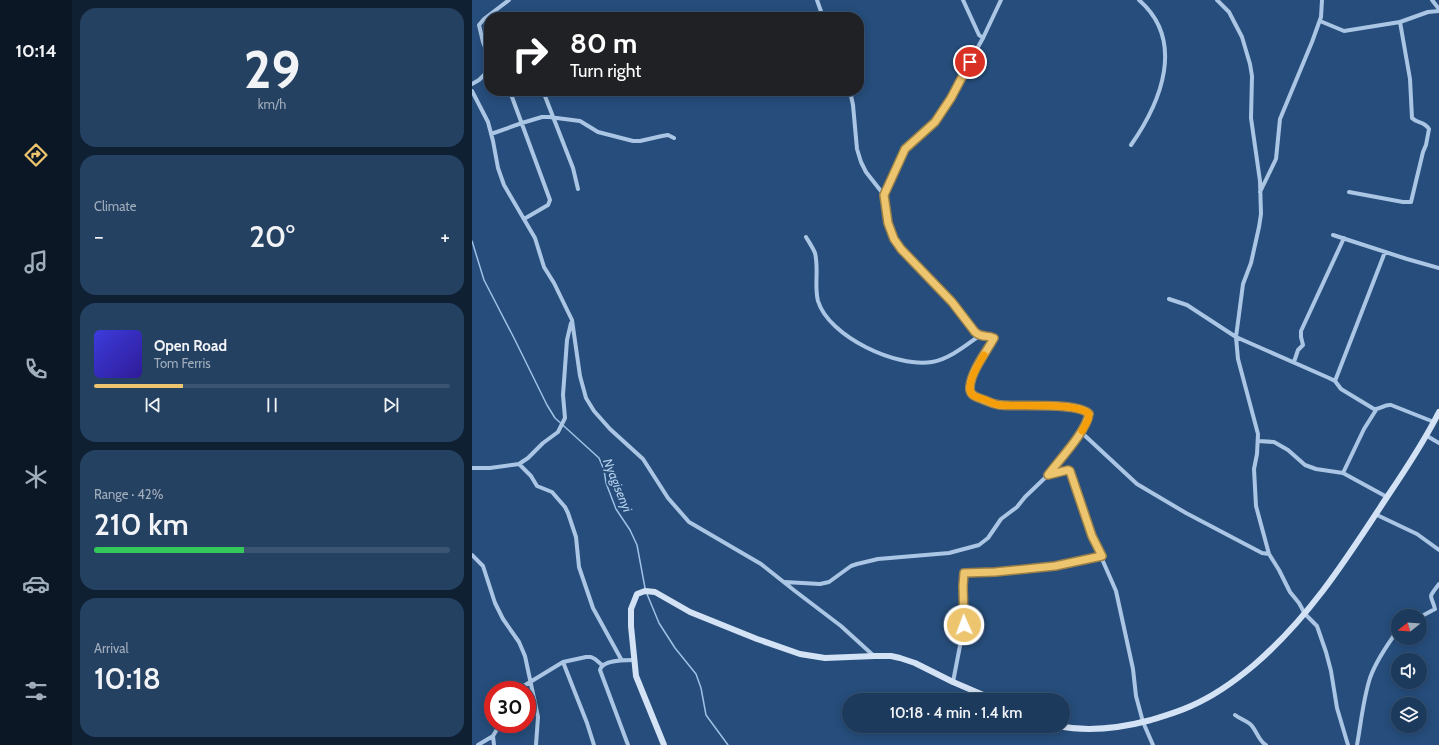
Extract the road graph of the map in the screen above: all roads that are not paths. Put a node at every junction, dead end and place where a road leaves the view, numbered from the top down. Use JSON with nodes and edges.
{"nodes":[{"id":1,"x":509,"y":0,"type":"edge"},
{"id":2,"x":817,"y":0,"type":"edge"},
{"id":3,"x":963,"y":0,"type":"edge"},
{"id":4,"x":1001,"y":0,"type":"edge"},
{"id":5,"x":1139,"y":0,"type":"edge"},
{"id":6,"x":1217,"y":0,"type":"edge"},
{"id":7,"x":1322,"y":0,"type":"edge"},
{"id":8,"x":1432,"y":0,"type":"edge"},
{"id":9,"x":1439,"y":10,"type":"edge"},
{"id":10,"x":493,"y":12,"type":"edge"},
{"id":11,"x":821,"y":12,"type":"edge"},
{"id":12,"x":484,"y":19,"type":"edge"},
{"id":13,"x":1320,"y":21,"type":"junction"},
{"id":14,"x":1400,"y":22,"type":"junction"},
{"id":15,"x":983,"y":38,"type":"junction"},
{"id":16,"x":484,"y":44,"type":"edge"},
{"id":17,"x":484,"y":76,"type":"edge"},
{"id":18,"x":472,"y":84,"type":"edge"},
{"id":19,"x":472,"y":91,"type":"edge"},
{"id":20,"x":511,"y":96,"type":"edge"},
{"id":21,"x":545,"y":96,"type":"edge"},
{"id":22,"x":851,"y":96,"type":"edge"},
{"id":23,"x":554,"y":118,"type":"junction"},
{"id":24,"x":522,"y":123,"type":"junction"},
{"id":25,"x":491,"y":134,"type":"junction"},
{"id":26,"x":674,"y":138,"type":"dead end"},
{"id":27,"x":1130,"y":144,"type":"dead end"},
{"id":28,"x":578,"y":189,"type":"dead end"},
{"id":29,"x":1260,"y":192,"type":"junction"},
{"id":30,"x":1350,"y":192,"type":"dead end"},
{"id":31,"x":884,"y":195,"type":"junction"},
{"id":32,"x":524,"y":219,"type":"junction"},
{"id":33,"x":1333,"y":235,"type":"dead end"},
{"id":34,"x":806,"y":237,"type":"dead end"},
{"id":35,"x":1344,"y":238,"type":"junction"},
{"id":36,"x":1385,"y":252,"type":"junction"},
{"id":37,"x":1439,"y":268,"type":"edge"},
{"id":38,"x":1169,"y":299,"type":"dead end"},
{"id":39,"x":572,"y":320,"type":"junction"},
{"id":40,"x":979,"y":336,"type":"junction"},
{"id":41,"x":1236,"y":337,"type":"junction"},
{"id":42,"x":1294,"y":362,"type":"junction"},
{"id":43,"x":1335,"y":382,"type":"junction"},
{"id":44,"x":1376,"y":410,"type":"junction"},
{"id":45,"x":1439,"y":412,"type":"edge"},
{"id":46,"x":1434,"y":422,"type":"junction"},
{"id":47,"x":1081,"y":432,"type":"junction"},
{"id":48,"x":1427,"y":436,"type":"junction"},
{"id":49,"x":1258,"y":441,"type":"junction"},
{"id":50,"x":1439,"y":443,"type":"edge"},
{"id":51,"x":519,"y":464,"type":"junction"},
{"id":52,"x":472,"y":468,"type":"edge"},
{"id":53,"x":1343,"y":473,"type":"junction"},
{"id":54,"x":1048,"y":475,"type":"junction"},
{"id":55,"x":1387,"y":498,"type":"junction"},
{"id":56,"x":1377,"y":515,"type":"junction"},
{"id":57,"x":1439,"y":550,"type":"edge"},
{"id":58,"x":1269,"y":554,"type":"junction"},
{"id":59,"x":472,"y":555,"type":"edge"},
{"id":60,"x":1102,"y":556,"type":"junction"},
{"id":61,"x":784,"y":582,"type":"junction"},
{"id":62,"x":1439,"y":584,"type":"edge"},
{"id":63,"x":1427,"y":613,"type":"edge"},
{"id":64,"x":1305,"y":614,"type":"junction"},
{"id":65,"x":1391,"y":640,"type":"edge"},
{"id":66,"x":874,"y":656,"type":"junction"},
{"id":67,"x":622,"y":660,"type":"junction"},
{"id":68,"x":634,"y":660,"type":"junction"},
{"id":69,"x":563,"y":662,"type":"junction"},
{"id":70,"x":602,"y":665,"type":"junction"},
{"id":71,"x":530,"y":681,"type":"edge"},
{"id":72,"x":532,"y":681,"type":"edge"},
{"id":73,"x":953,"y":682,"type":"junction"},
{"id":74,"x":979,"y":693,"type":"edge"},
{"id":75,"x":536,"y":708,"type":"edge"},
{"id":76,"x":1235,"y":715,"type":"dead end"},
{"id":77,"x":1143,"y":722,"type":"junction"},
{"id":78,"x":1070,"y":728,"type":"edge"},
{"id":79,"x":495,"y":733,"type":"edge"},
{"id":80,"x":493,"y":736,"type":"junction"},
{"id":81,"x":478,"y":745,"type":"edge"},
{"id":82,"x":494,"y":745,"type":"edge"},
{"id":83,"x":536,"y":745,"type":"edge"},
{"id":84,"x":594,"y":745,"type":"edge"},
{"id":85,"x":628,"y":745,"type":"edge"},
{"id":86,"x":664,"y":745,"type":"edge"},
{"id":87,"x":1153,"y":745,"type":"edge"},
{"id":88,"x":1266,"y":745,"type":"edge"},
{"id":89,"x":1348,"y":745,"type":"edge"},
{"id":90,"x":1357,"y":745,"type":"edge"}],
"edges":[{"from":1,"to":10,"type":"street"},
{"from":2,"to":11,"type":"street"},
{"from":3,"to":15,"type":"street"},
{"from":4,"to":15,"type":"street"},
{"from":5,"to":27,"type":"street"},
{"from":6,"to":29,"type":"street"},
{"from":7,"to":13,"type":"street"},
{"from":8,"to":9,"type":"street"},
{"from":9,"to":14,"type":"street"},
{"from":12,"to":16,"type":"street"},
{"from":13,"to":14,"type":"street"},
{"from":13,"to":29,"type":"street"},
{"from":14,"to":30,"type":"street"},
{"from":15,"to":31,"type":"street"},
{"from":17,"to":18,"type":"street"},
{"from":19,"to":25,"type":"street"},
{"from":20,"to":24,"type":"street"},
{"from":21,"to":23,"type":"street"},
{"from":22,"to":31,"type":"street"},
{"from":23,"to":24,"type":"street"},
{"from":23,"to":26,"type":"street"},
{"from":23,"to":28,"type":"street"},
{"from":24,"to":25,"type":"street"},
{"from":24,"to":32,"type":"street"},
{"from":25,"to":32,"type":"street"},
{"from":29,"to":41,"type":"street"},
{"from":31,"to":40,"type":"street"},
{"from":32,"to":39,"type":"street"},
{"from":33,"to":35,"type":"street"},
{"from":34,"to":40,"type":"street"},
{"from":35,"to":36,"type":"street"},
{"from":35,"to":42,"type":"street"},
{"from":36,"to":37,"type":"street"},
{"from":36,"to":43,"type":"street"},
{"from":38,"to":41,"type":"street"},
{"from":39,"to":51,"type":"street"},
{"from":39,"to":61,"type":"street"},
{"from":40,"to":47,"type":"street"},
{"from":41,"to":42,"type":"street"},
{"from":41,"to":49,"type":"street"},
{"from":42,"to":43,"type":"street"},
{"from":43,"to":44,"type":"street"},
{"from":44,"to":46,"type":"street"},
{"from":44,"to":53,"type":"street"},
{"from":45,"to":46,"type":"main road"},
{"from":46,"to":48,"type":"main road"},
{"from":47,"to":54,"type":"street"},
{"from":47,"to":58,"type":"street"},
{"from":48,"to":50,"type":"street"},
{"from":48,"to":55,"type":"main road"},
{"from":49,"to":53,"type":"street"},
{"from":49,"to":58,"type":"street"},
{"from":51,"to":52,"type":"street"},
{"from":51,"to":67,"type":"street"},
{"from":53,"to":55,"type":"street"},
{"from":54,"to":60,"type":"street"},
{"from":54,"to":61,"type":"street"},
{"from":55,"to":56,"type":"main road"},
{"from":56,"to":57,"type":"street"},
{"from":56,"to":64,"type":"main road"},
{"from":58,"to":64,"type":"street"},
{"from":59,"to":71,"type":"street"},
{"from":60,"to":73,"type":"street"},
{"from":60,"to":77,"type":"street"},
{"from":61,"to":66,"type":"street"},
{"from":62,"to":63,"type":"street"},
{"from":64,"to":77,"type":"main road"},
{"from":64,"to":89,"type":"street"},
{"from":65,"to":90,"type":"street"},
{"from":66,"to":68,"type":"main road"},
{"from":66,"to":73,"type":"main road"},
{"from":67,"to":68,"type":"street"},
{"from":67,"to":70,"type":"street"},
{"from":68,"to":86,"type":"main road"},
{"from":69,"to":70,"type":"street"},
{"from":69,"to":72,"type":"street"},
{"from":69,"to":84,"type":"street"},
{"from":70,"to":85,"type":"street"},
{"from":73,"to":74,"type":"main road"},
{"from":75,"to":83,"type":"street"},
{"from":76,"to":88,"type":"street"},
{"from":77,"to":78,"type":"main road"},
{"from":77,"to":87,"type":"street"},
{"from":79,"to":80,"type":"street"},
{"from":80,"to":81,"type":"street"},
{"from":80,"to":82,"type":"street"}]}
